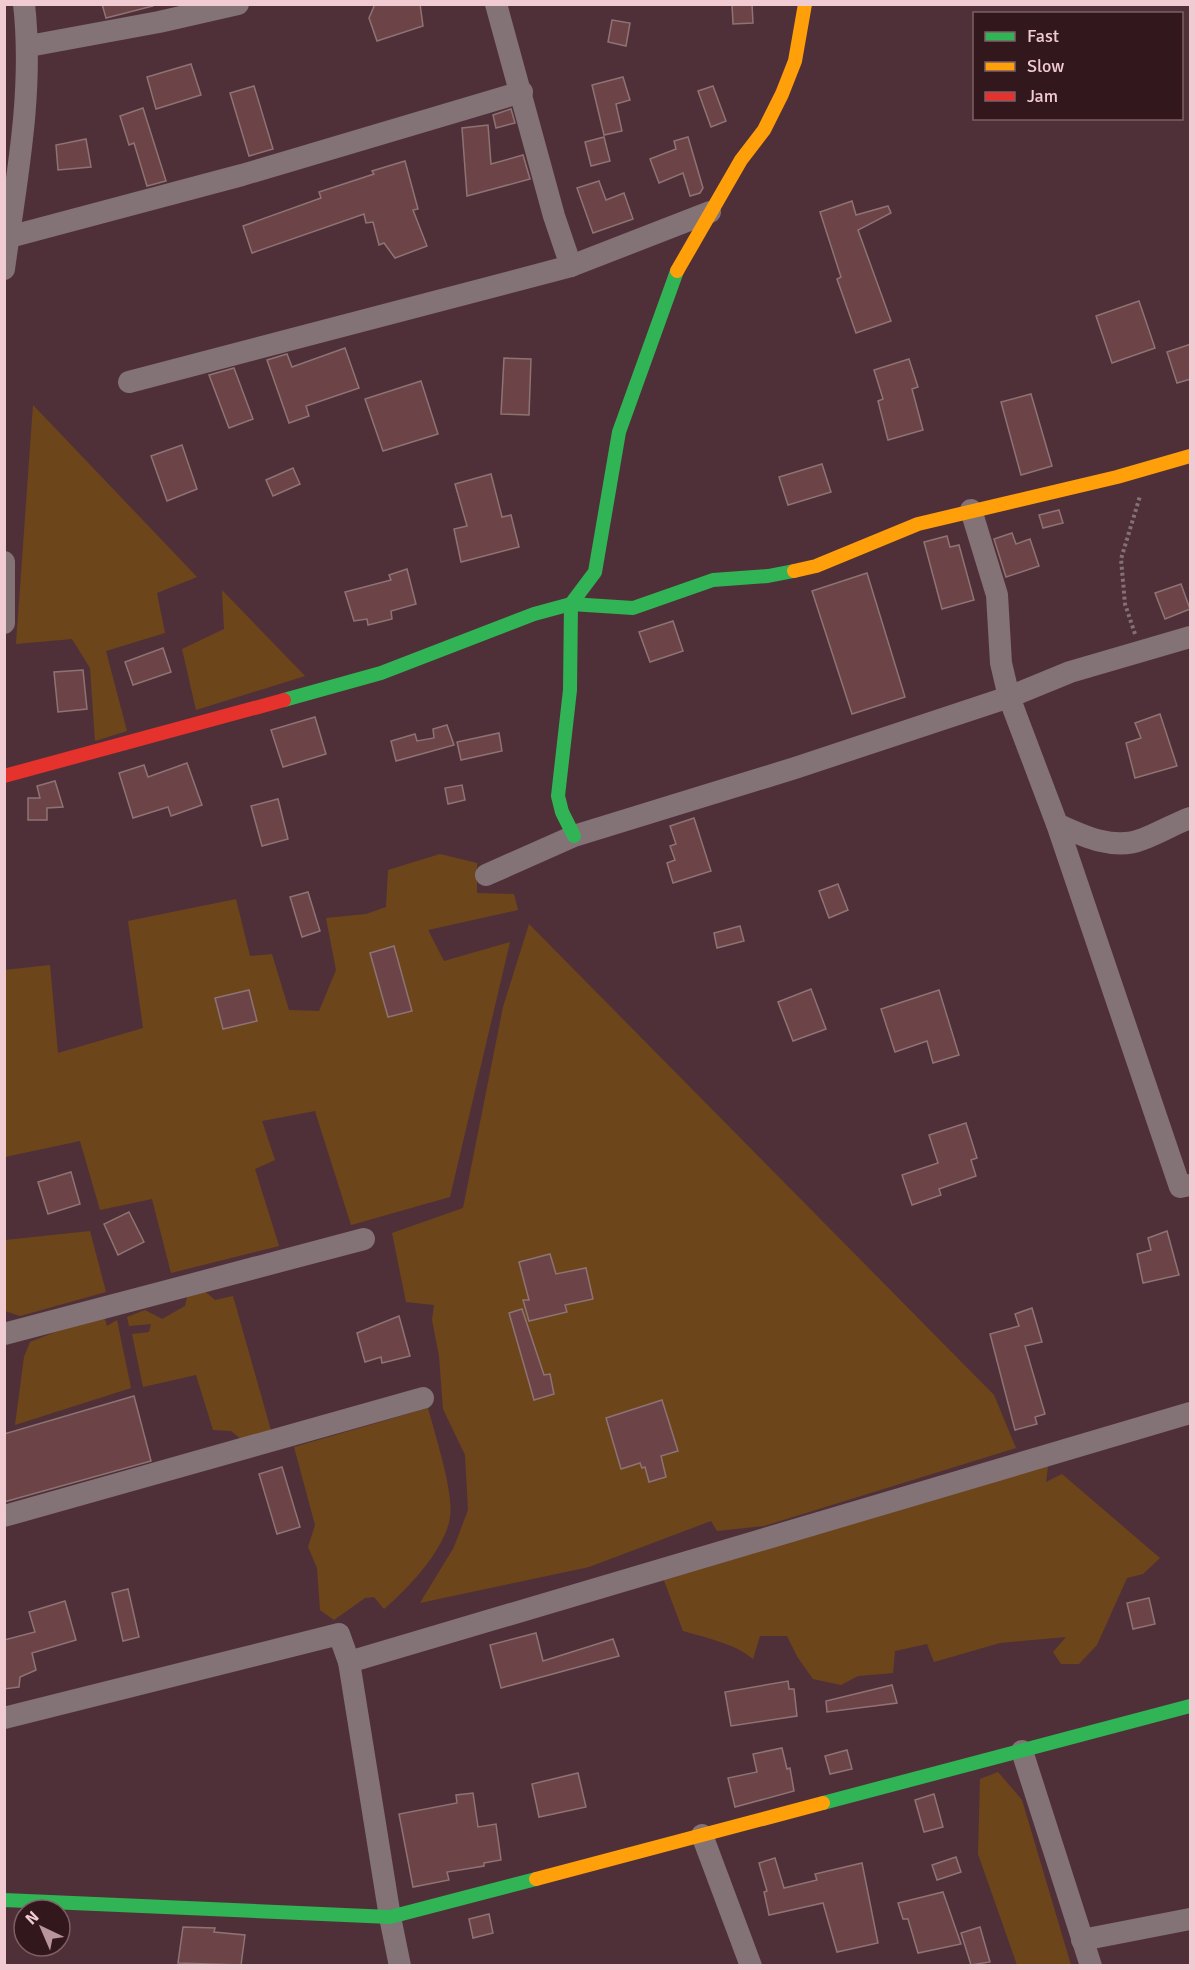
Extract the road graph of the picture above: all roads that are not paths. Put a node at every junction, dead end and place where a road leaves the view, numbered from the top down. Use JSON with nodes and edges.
{"nodes":[{"id":1,"x":24,"y":4,"type":"edge"},
{"id":2,"x":238,"y":4,"type":"edge"},
{"id":3,"x":495,"y":4,"type":"edge"},
{"id":4,"x":805,"y":4,"type":"edge"},
{"id":5,"x":28,"y":46,"type":"junction"},
{"id":6,"x":522,"y":92,"type":"junction"},
{"id":7,"x":710,"y":212,"type":"junction"},
{"id":8,"x":9,"y":237,"type":"junction"},
{"id":9,"x":571,"y":266,"type":"junction"},
{"id":10,"x":4,"y":269,"type":"edge"},
{"id":11,"x":129,"y":382,"type":"dead end"},
{"id":12,"x":1191,"y":456,"type":"edge"},
{"id":13,"x":971,"y":510,"type":"junction"},
{"id":14,"x":4,"y":562,"type":"edge"},
{"id":15,"x":571,"y":604,"type":"junction"},
{"id":16,"x":4,"y":623,"type":"edge"},
{"id":17,"x":1191,"y":637,"type":"edge"},
{"id":18,"x":1009,"y":697,"type":"junction"},
{"id":19,"x":4,"y":776,"type":"edge"},
{"id":20,"x":1191,"y":818,"type":"edge"},
{"id":21,"x":1057,"y":824,"type":"junction"},
{"id":22,"x":574,"y":836,"type":"junction"},
{"id":23,"x":486,"y":875,"type":"dead end"},
{"id":24,"x":1191,"y":1185,"type":"edge"},
{"id":25,"x":364,"y":1239,"type":"dead end"},
{"id":26,"x":4,"y":1334,"type":"edge"},
{"id":27,"x":423,"y":1398,"type":"dead end"},
{"id":28,"x":1191,"y":1413,"type":"edge"},
{"id":29,"x":4,"y":1516,"type":"edge"},
{"id":30,"x":348,"y":1662,"type":"junction"},
{"id":31,"x":1191,"y":1706,"type":"edge"},
{"id":32,"x":4,"y":1718,"type":"edge"},
{"id":33,"x":1022,"y":1751,"type":"junction"},
{"id":34,"x":702,"y":1835,"type":"junction"},
{"id":35,"x":4,"y":1900,"type":"edge"},
{"id":36,"x":390,"y":1917,"type":"junction"},
{"id":37,"x":1191,"y":1919,"type":"edge"},
{"id":38,"x":1083,"y":1940,"type":"junction"},
{"id":39,"x":400,"y":1965,"type":"edge"},
{"id":40,"x":751,"y":1965,"type":"edge"},
{"id":41,"x":1091,"y":1965,"type":"edge"}],
"edges":[{"from":1,"to":5,"type":"street"},
{"from":2,"to":5,"type":"street"},
{"from":3,"to":6,"type":"street"},
{"from":4,"to":7,"type":"street"},
{"from":5,"to":8,"type":"street"},
{"from":6,"to":8,"type":"street"},
{"from":6,"to":9,"type":"street"},
{"from":7,"to":9,"type":"street"},
{"from":7,"to":15,"type":"street"},
{"from":8,"to":10,"type":"street"},
{"from":9,"to":11,"type":"street"},
{"from":12,"to":13,"type":"street"},
{"from":13,"to":15,"type":"street"},
{"from":13,"to":18,"type":"street"},
{"from":14,"to":16,"type":"street"},
{"from":15,"to":19,"type":"street"},
{"from":15,"to":22,"type":"street"},
{"from":17,"to":18,"type":"street"},
{"from":18,"to":21,"type":"street"},
{"from":18,"to":22,"type":"street"},
{"from":20,"to":21,"type":"street"},
{"from":21,"to":24,"type":"street"},
{"from":22,"to":23,"type":"street"},
{"from":25,"to":26,"type":"street"},
{"from":27,"to":29,"type":"street"},
{"from":28,"to":30,"type":"street"},
{"from":30,"to":32,"type":"street"},
{"from":30,"to":36,"type":"street"},
{"from":31,"to":33,"type":"street"},
{"from":33,"to":34,"type":"street"},
{"from":33,"to":38,"type":"street"},
{"from":34,"to":36,"type":"street"},
{"from":34,"to":40,"type":"street"},
{"from":35,"to":36,"type":"street"},
{"from":36,"to":39,"type":"street"},
{"from":37,"to":38,"type":"street"},
{"from":38,"to":41,"type":"street"}]}
